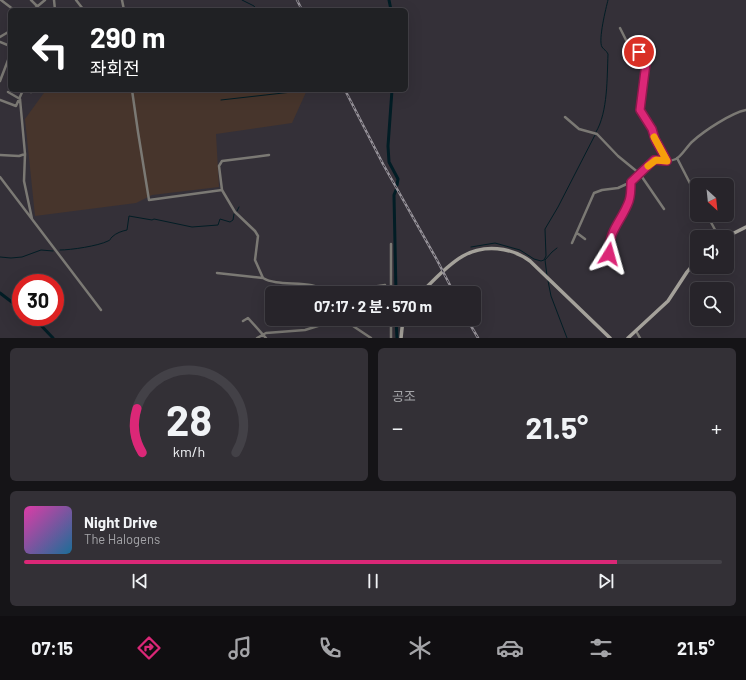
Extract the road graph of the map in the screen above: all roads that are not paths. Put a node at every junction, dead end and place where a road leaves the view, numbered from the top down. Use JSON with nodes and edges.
{"nodes":[{"id":1,"x":31,"y":0,"type":"edge"},
{"id":2,"x":45,"y":0,"type":"edge"},
{"id":3,"x":76,"y":0,"type":"edge"},
{"id":4,"x":3,"y":1,"type":"edge"},
{"id":5,"x":37,"y":6,"type":"joint"},
{"id":6,"x":12,"y":8,"type":"edge"},
{"id":7,"x":82,"y":8,"type":"edge"},
{"id":8,"x":620,"y":28,"type":"dead end"},
{"id":9,"x":8,"y":60,"type":"edge"},
{"id":10,"x":0,"y":81,"type":"edge"},
{"id":11,"x":8,"y":92,"type":"dead end"},
{"id":12,"x":22,"y":92,"type":"edge"},
{"id":13,"x":132,"y":92,"type":"edge"},
{"id":14,"x":20,"y":98,"type":"junction"},
{"id":15,"x":0,"y":100,"type":"edge"},
{"id":16,"x":746,"y":110,"type":"edge"},
{"id":17,"x":565,"y":117,"type":"dead end"},
{"id":18,"x":25,"y":154,"type":"junction"},
{"id":19,"x":0,"y":155,"type":"edge"},
{"id":20,"x":269,"y":155,"type":"dead end"},
{"id":21,"x":677,"y":158,"type":"junction"},
{"id":22,"x":667,"y":161,"type":"junction"},
{"id":23,"x":640,"y":174,"type":"junction"},
{"id":24,"x":0,"y":177,"type":"edge"},
{"id":25,"x":631,"y":182,"type":"junction"},
{"id":26,"x":690,"y":184,"type":"edge"},
{"id":27,"x":222,"y":190,"type":"junction"},
{"id":28,"x":664,"y":209,"type":"dead end"},
{"id":29,"x":32,"y":219,"type":"junction"},
{"id":30,"x":746,"y":227,"type":"edge"},
{"id":31,"x":734,"y":233,"type":"edge"},
{"id":32,"x":577,"y":234,"type":"junction"},
{"id":33,"x":585,"y":239,"type":"dead end"},
{"id":34,"x":572,"y":243,"type":"dead end"},
{"id":35,"x":391,"y":244,"type":"dead end"},
{"id":36,"x":609,"y":254,"type":"dead end"},
{"id":37,"x":690,"y":268,"type":"edge"},
{"id":38,"x":217,"y":273,"type":"dead end"},
{"id":39,"x":263,"y":278,"type":"junction"},
{"id":40,"x":385,"y":285,"type":"dead end"},
{"id":41,"x":318,"y":286,"type":"edge"},
{"id":42,"x":378,"y":286,"type":"edge"},
{"id":43,"x":391,"y":286,"type":"edge"},
{"id":44,"x":429,"y":286,"type":"edge"},
{"id":45,"x":101,"y":310,"type":"dead end"},
{"id":46,"x":243,"y":320,"type":"dead end"},
{"id":47,"x":318,"y":326,"type":"edge"},
{"id":48,"x":353,"y":326,"type":"edge"},
{"id":49,"x":391,"y":326,"type":"edge"},
{"id":50,"x":403,"y":326,"type":"edge"},
{"id":51,"x":636,"y":331,"type":"junction"},
{"id":52,"x":263,"y":334,"type":"junction"},
{"id":53,"x":257,"y":338,"type":"edge"},
{"id":54,"x":266,"y":338,"type":"edge"},
{"id":55,"x":371,"y":338,"type":"edge"},
{"id":56,"x":391,"y":338,"type":"edge"},
{"id":57,"x":401,"y":338,"type":"edge"},
{"id":58,"x":610,"y":338,"type":"edge"},
{"id":59,"x":628,"y":338,"type":"edge"},
{"id":60,"x":640,"y":338,"type":"edge"}],
"edges":[{"from":1,"to":5,"type":"street"},
{"from":2,"to":5,"type":"street"},
{"from":3,"to":7,"type":"street"},
{"from":4,"to":6,"type":"street"},
{"from":8,"to":22,"type":"street"},
{"from":9,"to":10,"type":"street"},
{"from":11,"to":14,"type":"street"},
{"from":12,"to":14,"type":"street"},
{"from":13,"to":27,"type":"street"},
{"from":14,"to":15,"type":"street"},
{"from":14,"to":18,"type":"street"},
{"from":16,"to":21,"type":"street"},
{"from":17,"to":23,"type":"street"},
{"from":18,"to":19,"type":"street"},
{"from":18,"to":29,"type":"street"},
{"from":20,"to":27,"type":"street"},
{"from":21,"to":22,"type":"street"},
{"from":21,"to":26,"type":"street"},
{"from":22,"to":23,"type":"street"},
{"from":23,"to":25,"type":"street"},
{"from":23,"to":28,"type":"street"},
{"from":24,"to":29,"type":"street"},
{"from":25,"to":32,"type":"street"},
{"from":25,"to":36,"type":"street"},
{"from":27,"to":39,"type":"street"},
{"from":29,"to":45,"type":"street"},
{"from":30,"to":31,"type":"main road"},
{"from":32,"to":33,"type":"street"},
{"from":32,"to":34,"type":"street"},
{"from":35,"to":43,"type":"street"},
{"from":37,"to":51,"type":"main road"},
{"from":38,"to":39,"type":"street"},
{"from":39,"to":41,"type":"street"},
{"from":40,"to":42,"type":"street"},
{"from":44,"to":58,"type":"main road"},
{"from":46,"to":52,"type":"street"},
{"from":47,"to":52,"type":"street"},
{"from":48,"to":55,"type":"street"},
{"from":49,"to":56,"type":"street"},
{"from":50,"to":57,"type":"main road"},
{"from":51,"to":59,"type":"main road"},
{"from":51,"to":60,"type":"street"},
{"from":52,"to":53,"type":"street"},
{"from":52,"to":54,"type":"street"}]}
